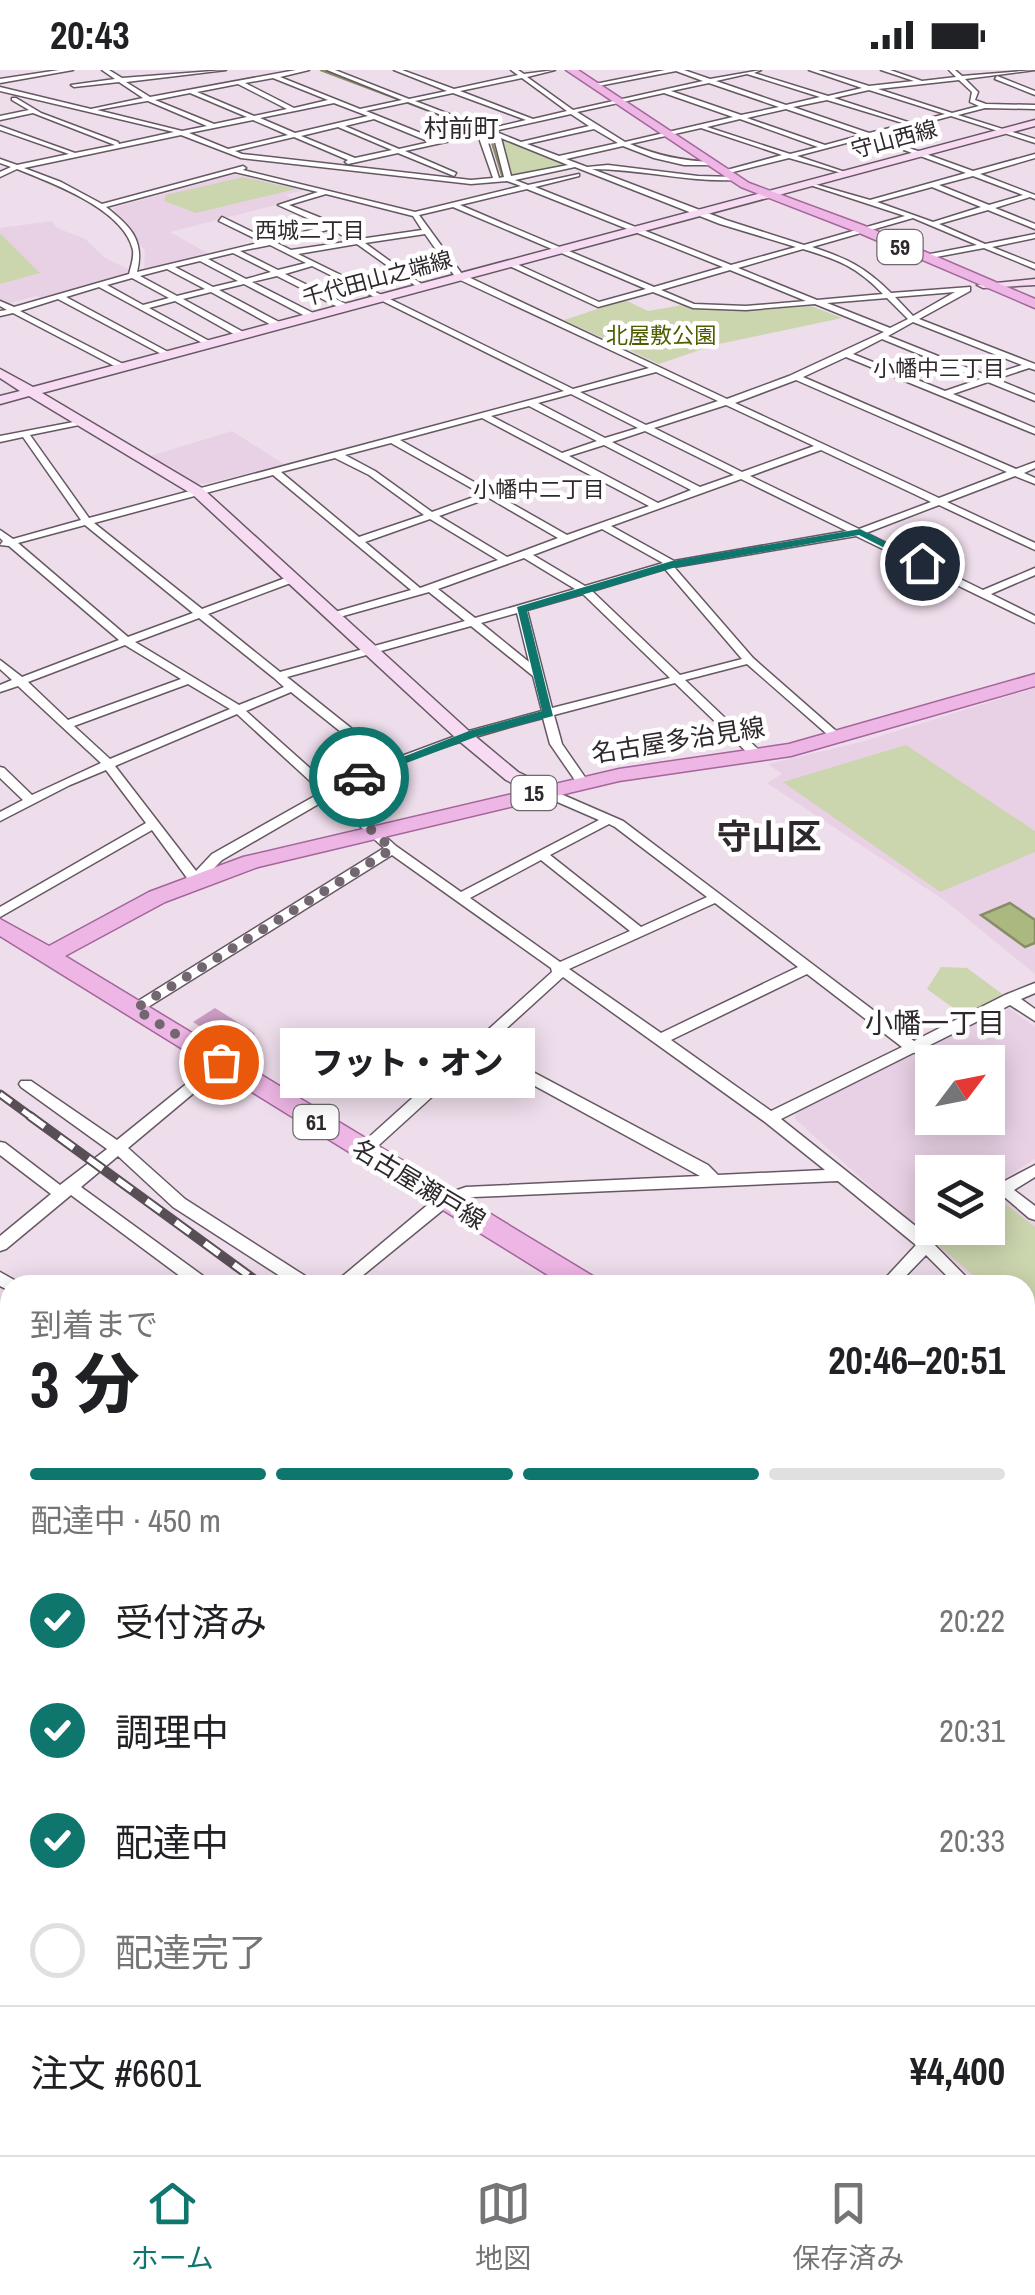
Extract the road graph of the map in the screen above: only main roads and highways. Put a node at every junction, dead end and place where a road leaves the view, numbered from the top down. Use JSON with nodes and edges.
{"nodes":[{"id":1,"x":571,"y":70,"type":"edge"},
{"id":2,"x":1035,"y":304,"type":"edge"},
{"id":3,"x":1035,"y":680,"type":"edge"},
{"id":4,"x":0,"y":926,"type":"edge"},
{"id":5,"x":45,"y":958,"type":"junction"},
{"id":6,"x":569,"y":1275,"type":"edge"}],
"edges":[{"from":1,"to":2,"type":"main road","number":"59"},
{"from":3,"to":5,"type":"main road","name":"名古屋多治見線","number":"15"},
{"from":4,"to":5,"type":"main road"},
{"from":5,"to":6,"type":"main road","name":"名古屋瀬戸線","number":"61"}]}
